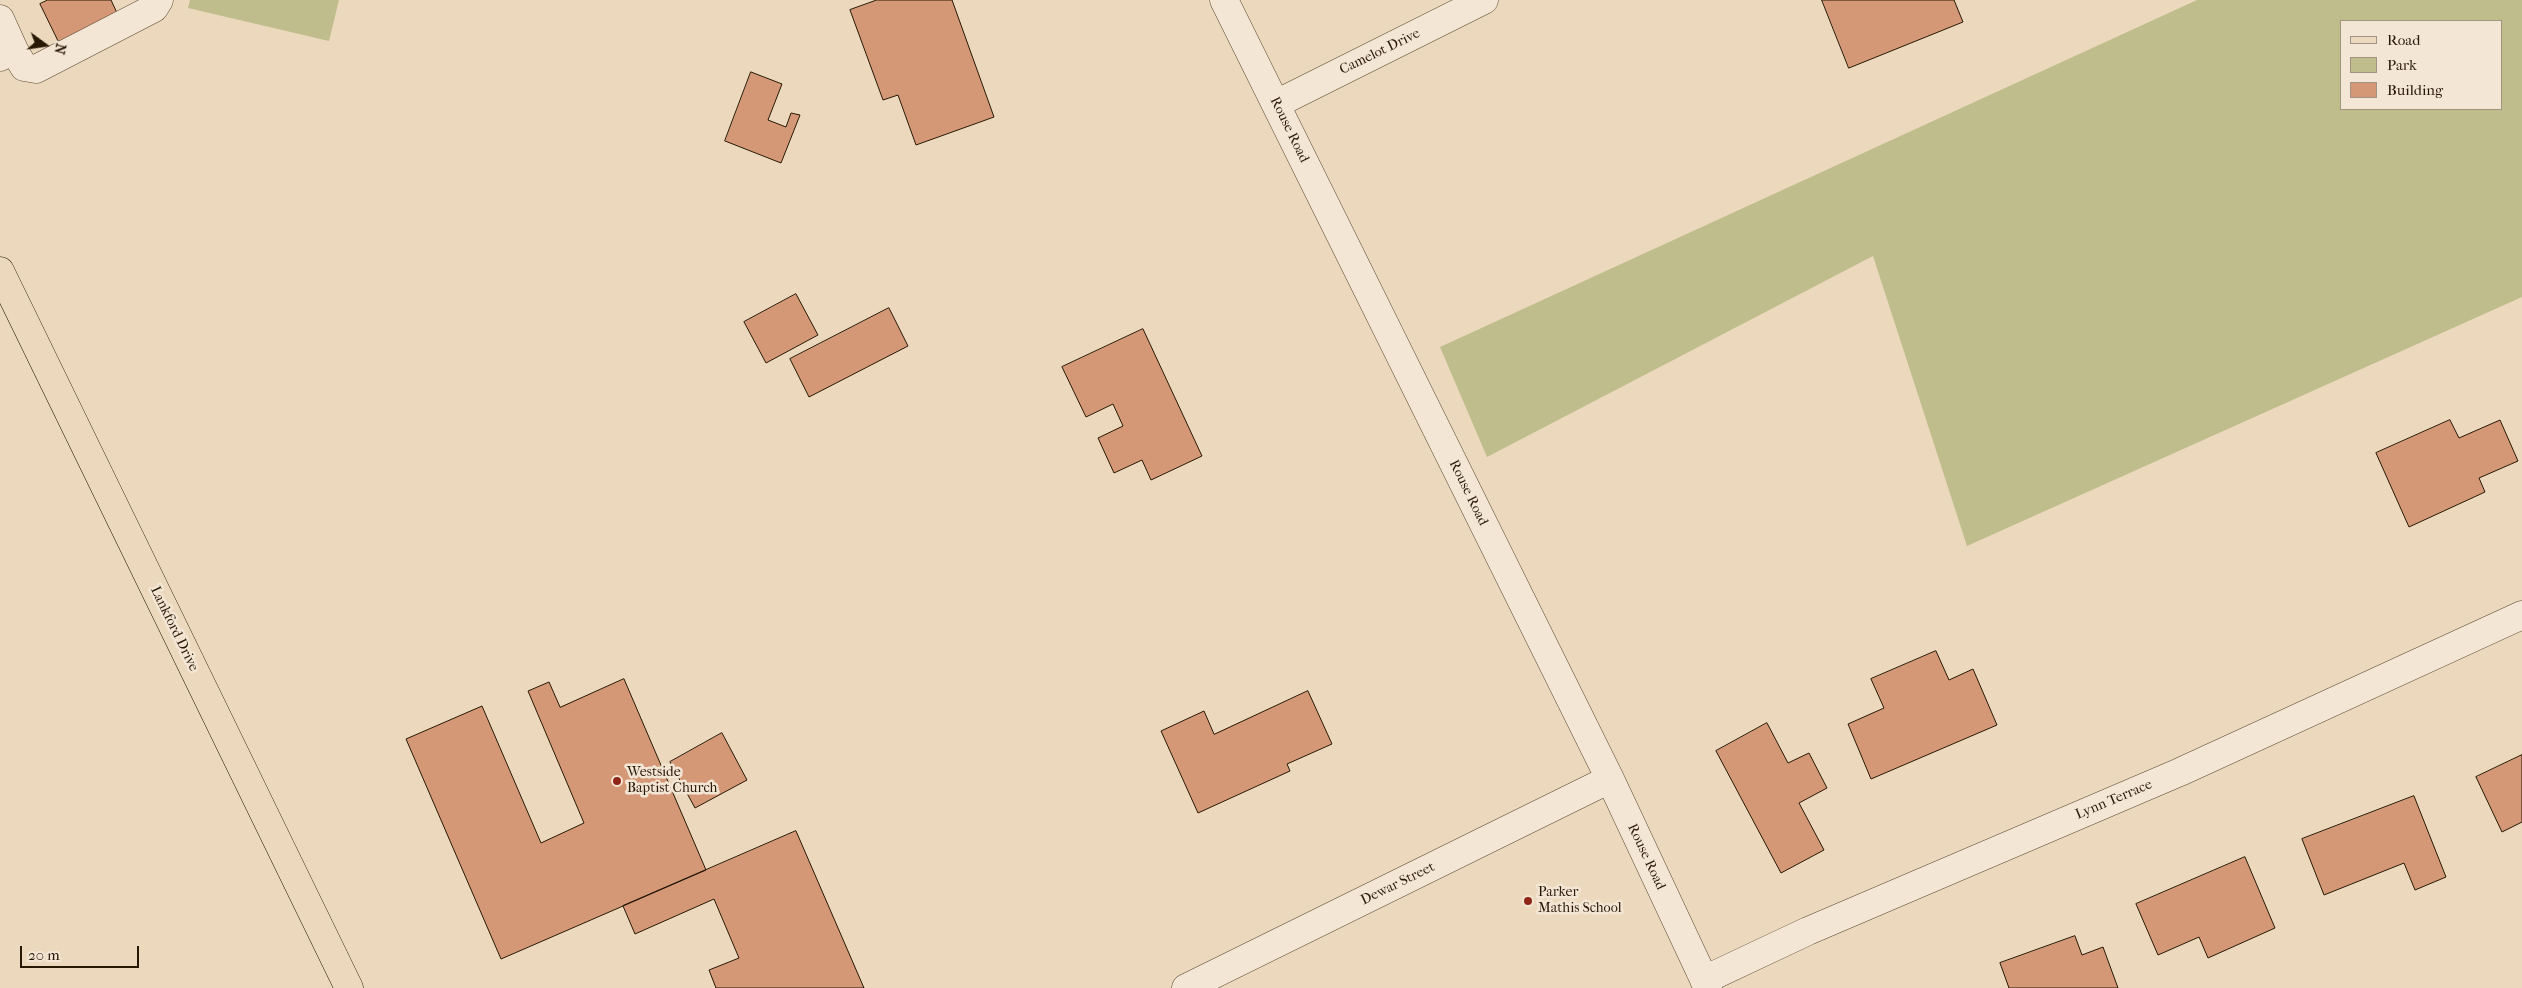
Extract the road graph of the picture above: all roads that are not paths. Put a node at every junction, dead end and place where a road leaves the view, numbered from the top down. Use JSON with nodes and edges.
{"nodes":[{"id":1,"x":159,"y":0,"type":"edge"},
{"id":2,"x":1224,"y":0,"type":"edge"},
{"id":3,"x":1484,"y":0,"type":"edge"},
{"id":4,"x":0,"y":19,"type":"edge"},
{"id":5,"x":7,"y":54,"type":"edge"},
{"id":6,"x":1276,"y":104,"type":"junction"},
{"id":7,"x":0,"y":271,"type":"edge"},
{"id":8,"x":2522,"y":615,"type":"edge"},
{"id":9,"x":1610,"y":779,"type":"junction"},
{"id":10,"x":1706,"y":984,"type":"edge"},
{"id":11,"x":348,"y":988,"type":"edge"},
{"id":12,"x":1186,"y":988,"type":"edge"}],
"edges":[{"from":1,"to":5,"type":"street"},
{"from":2,"to":6,"type":"street","name":"Rouse Road"},
{"from":3,"to":6,"type":"street","name":"Camelot Drive"},
{"from":4,"to":5,"type":"street"},
{"from":6,"to":9,"type":"street","name":"Rouse Road"},
{"from":7,"to":11,"type":"main road","name":"Lankford Drive"},
{"from":8,"to":10,"type":"street","name":"Lynn Terrace"},
{"from":9,"to":10,"type":"street","name":"Rouse Road"},
{"from":9,"to":12,"type":"street","name":"Dewar Street"}]}
